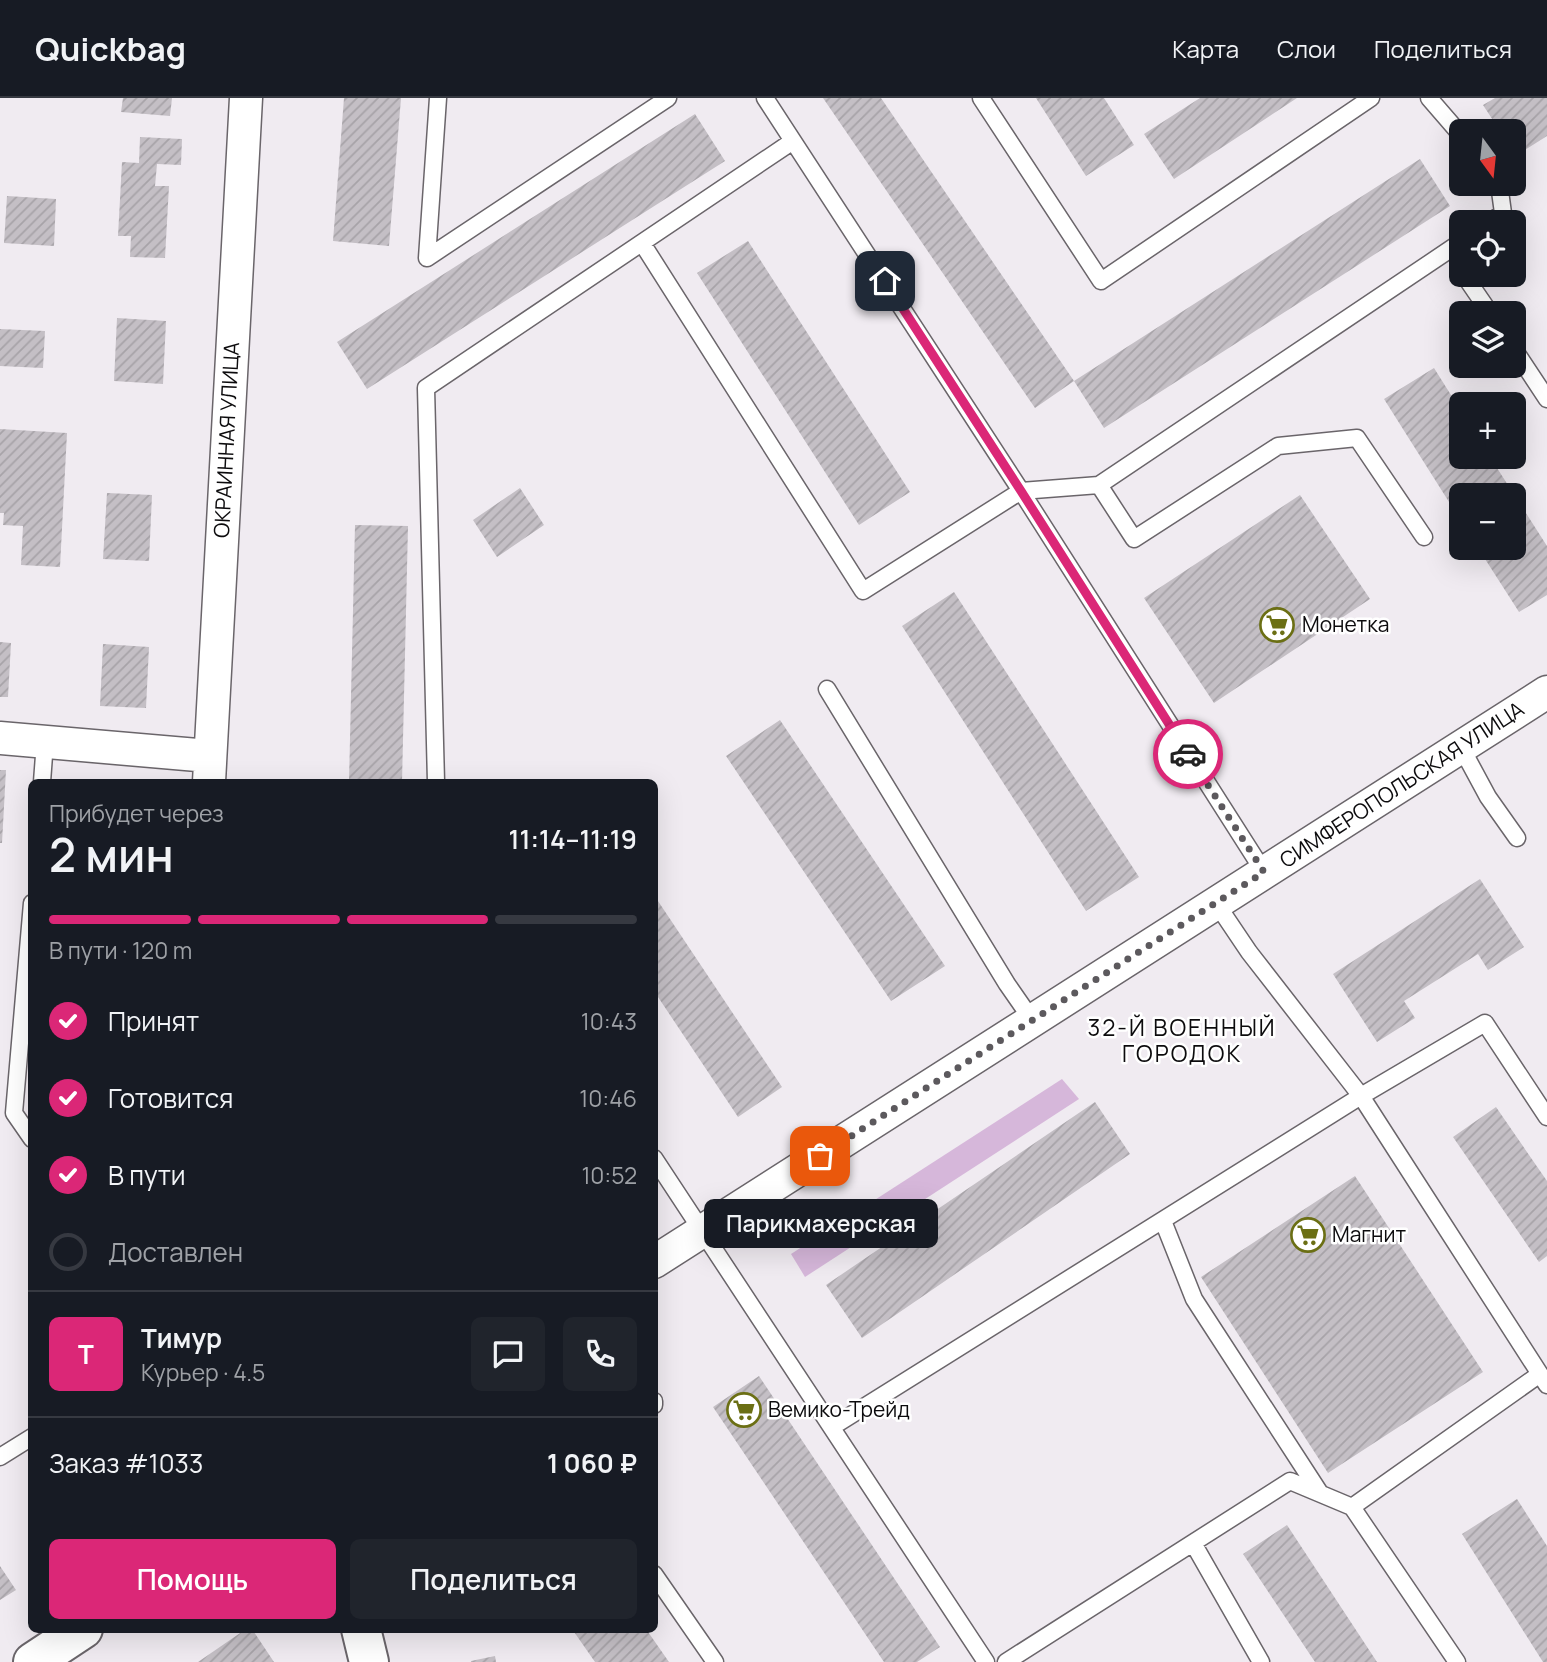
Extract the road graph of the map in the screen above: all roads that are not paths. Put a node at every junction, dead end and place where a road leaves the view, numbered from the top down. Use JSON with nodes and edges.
{"nodes":[{"id":1,"x":246,"y":98,"type":"edge"},
{"id":2,"x":438,"y":98,"type":"edge"},
{"id":3,"x":668,"y":98,"type":"edge"},
{"id":4,"x":765,"y":98,"type":"edge"},
{"id":5,"x":981,"y":98,"type":"edge"},
{"id":6,"x":1371,"y":98,"type":"edge"},
{"id":7,"x":1429,"y":98,"type":"edge"},
{"id":8,"x":1449,"y":121,"type":"edge"},
{"id":9,"x":793,"y":141,"type":"junction"},
{"id":10,"x":642,"y":243,"type":"junction"},
{"id":11,"x":1449,"y":251,"type":"edge"},
{"id":12,"x":1526,"y":367,"type":"edge"},
{"id":13,"x":1547,"y":399,"type":"edge"},
{"id":14,"x":1099,"y":485,"type":"junction"},
{"id":15,"x":1021,"y":491,"type":"junction"},
{"id":16,"x":1424,"y":537,"type":"dead end"},
{"id":17,"x":827,"y":689,"type":"dead end"},
{"id":18,"x":1547,"y":692,"type":"edge"},
{"id":19,"x":0,"y":738,"type":"edge"},
{"id":20,"x":45,"y":742,"type":"junction"},
{"id":21,"x":1461,"y":747,"type":"junction"},
{"id":22,"x":209,"y":769,"type":"edge"},
{"id":23,"x":42,"y":779,"type":"edge"},
{"id":24,"x":436,"y":779,"type":"edge"},
{"id":25,"x":1517,"y":838,"type":"dead end"},
{"id":26,"x":1264,"y":872,"type":"junction"},
{"id":27,"x":1216,"y":903,"type":"junction"},
{"id":28,"x":28,"y":950,"type":"edge"},
{"id":29,"x":1032,"y":1020,"type":"junction"},
{"id":30,"x":1361,"y":1097,"type":"junction"},
{"id":31,"x":1547,"y":1117,"type":"edge"},
{"id":32,"x":28,"y":1133,"type":"edge"},
{"id":33,"x":658,"y":1164,"type":"edge"},
{"id":34,"x":1163,"y":1221,"type":"junction"},
{"id":35,"x":702,"y":1231,"type":"junction"},
{"id":36,"x":658,"y":1259,"type":"edge"},
{"id":37,"x":1544,"y":1380,"type":"edge"},
{"id":38,"x":832,"y":1427,"type":"junction"},
{"id":39,"x":28,"y":1440,"type":"edge"},
{"id":40,"x":0,"y":1457,"type":"edge"},
{"id":41,"x":1320,"y":1494,"type":"junction"},
{"id":42,"x":1352,"y":1507,"type":"junction"},
{"id":43,"x":1193,"y":1543,"type":"junction"},
{"id":44,"x":658,"y":1580,"type":"edge"},
{"id":45,"x":77,"y":1633,"type":"edge"},
{"id":46,"x":362,"y":1633,"type":"edge"},
{"id":47,"x":38,"y":1661,"type":"edge"},
{"id":48,"x":369,"y":1662,"type":"edge"},
{"id":49,"x":715,"y":1662,"type":"edge"},
{"id":50,"x":986,"y":1662,"type":"edge"},
{"id":51,"x":1006,"y":1662,"type":"edge"},
{"id":52,"x":1261,"y":1662,"type":"edge"},
{"id":53,"x":1457,"y":1662,"type":"edge"}],
"edges":[{"from":1,"to":22,"type":"street","name":"ОКРАИННАЯ УЛИЦА"},
{"from":2,"to":3,"type":"lane"},
{"from":4,"to":9,"type":"lane"},
{"from":5,"to":6,"type":"lane"},
{"from":7,"to":8,"type":"lane"},
{"from":9,"to":10,"type":"lane"},
{"from":9,"to":15,"type":"lane"},
{"from":10,"to":15,"type":"lane"},
{"from":10,"to":24,"type":"lane"},
{"from":11,"to":14,"type":"lane"},
{"from":12,"to":13,"type":"lane"},
{"from":14,"to":15,"type":"lane"},
{"from":14,"to":16,"type":"lane"},
{"from":15,"to":26,"type":"lane"},
{"from":17,"to":29,"type":"lane"},
{"from":18,"to":21,"type":"street","name":"СИМФЕРОПОЛЬСКАЯ УЛИЦА"},
{"from":19,"to":20,"type":"street"},
{"from":20,"to":22,"type":"street"},
{"from":20,"to":23,"type":"lane"},
{"from":21,"to":25,"type":"lane"},
{"from":21,"to":26,"type":"street","name":"СИМФЕРОПОЛЬСКАЯ УЛИЦА"},
{"from":26,"to":27,"type":"street","name":"СИМФЕРОПОЛЬСКАЯ УЛИЦА"},
{"from":27,"to":29,"type":"street","name":"СИМФЕРОПОЛЬСКАЯ УЛИЦА"},
{"from":27,"to":30,"type":"lane"},
{"from":28,"to":32,"type":"lane"},
{"from":29,"to":35,"type":"street","name":"СИМФЕРОПОЛЬСКАЯ УЛИЦА"},
{"from":30,"to":31,"type":"lane"},
{"from":30,"to":34,"type":"lane"},
{"from":30,"to":37,"type":"lane"},
{"from":33,"to":35,"type":"lane"},
{"from":34,"to":38,"type":"lane"},
{"from":34,"to":41,"type":"lane"},
{"from":35,"to":36,"type":"street","name":"СИМФЕРОПОЛЬСКАЯ УЛИЦА"},
{"from":35,"to":38,"type":"lane"},
{"from":37,"to":42,"type":"lane"},
{"from":38,"to":50,"type":"lane"},
{"from":39,"to":40,"type":"lane"},
{"from":41,"to":42,"type":"lane"},
{"from":41,"to":43,"type":"lane"},
{"from":42,"to":53,"type":"lane"},
{"from":43,"to":51,"type":"lane"},
{"from":43,"to":52,"type":"lane"},
{"from":44,"to":49,"type":"lane"},
{"from":45,"to":47,"type":"street"},
{"from":46,"to":48,"type":"street"}]}
